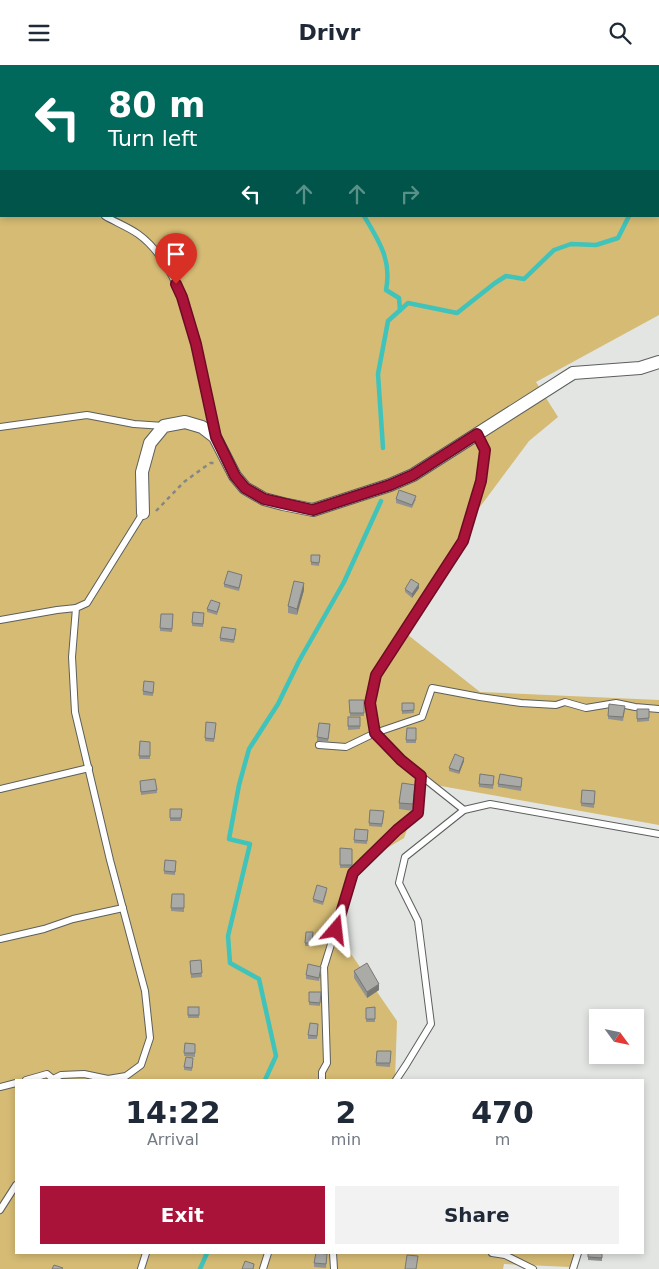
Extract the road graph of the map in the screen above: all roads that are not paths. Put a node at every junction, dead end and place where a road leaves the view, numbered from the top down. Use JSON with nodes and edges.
{"nodes":[{"id":1,"x":107,"y":217,"type":"edge"},
{"id":2,"x":659,"y":362,"type":"edge"},
{"id":3,"x":164,"y":426,"type":"junction"},
{"id":4,"x":0,"y":427,"type":"edge"},
{"id":5,"x":477,"y":434,"type":"junction"},
{"id":6,"x":216,"y":437,"type":"junction"},
{"id":7,"x":147,"y":515,"type":"joint"},
{"id":8,"x":76,"y":608,"type":"junction"},
{"id":9,"x":0,"y":620,"type":"edge"},
{"id":10,"x":659,"y":709,"type":"edge"},
{"id":11,"x":375,"y":733,"type":"junction"},
{"id":12,"x":319,"y":745,"type":"dead end"},
{"id":13,"x":89,"y":768,"type":"junction"},
{"id":14,"x":421,"y":776,"type":"junction"},
{"id":15,"x":0,"y":789,"type":"edge"},
{"id":16,"x":464,"y":810,"type":"junction"},
{"id":17,"x":659,"y":834,"type":"edge"},
{"id":18,"x":123,"y":908,"type":"junction"},
{"id":19,"x":0,"y":939,"type":"edge"},
{"id":20,"x":29,"y":1079,"type":"edge"},
{"id":21,"x":52,"y":1079,"type":"edge"},
{"id":22,"x":104,"y":1079,"type":"edge"},
{"id":23,"x":112,"y":1079,"type":"edge"},
{"id":24,"x":322,"y":1079,"type":"edge"},
{"id":25,"x":397,"y":1079,"type":"edge"},
{"id":26,"x":15,"y":1083,"type":"edge"},
{"id":27,"x":0,"y":1087,"type":"edge"},
{"id":28,"x":15,"y":1187,"type":"edge"},
{"id":29,"x":0,"y":1210,"type":"edge"},
{"id":30,"x":146,"y":1254,"type":"edge"},
{"id":31,"x":268,"y":1254,"type":"edge"},
{"id":32,"x":333,"y":1254,"type":"edge"},
{"id":33,"x":498,"y":1254,"type":"edge"},
{"id":34,"x":578,"y":1254,"type":"edge"},
{"id":35,"x":141,"y":1269,"type":"edge"},
{"id":36,"x":263,"y":1269,"type":"edge"},
{"id":37,"x":334,"y":1269,"type":"edge"},
{"id":38,"x":532,"y":1269,"type":"edge"},
{"id":39,"x":573,"y":1269,"type":"edge"}],
"edges":[{"from":1,"to":6,"type":"lane"},
{"from":2,"to":5,"type":"street"},
{"from":3,"to":4,"type":"lane"},
{"from":3,"to":6,"type":"street"},
{"from":3,"to":7,"type":"street"},
{"from":5,"to":6,"type":"street"},
{"from":5,"to":11,"type":"lane"},
{"from":7,"to":8,"type":"lane"},
{"from":8,"to":9,"type":"lane"},
{"from":8,"to":13,"type":"lane"},
{"from":10,"to":11,"type":"lane"},
{"from":11,"to":12,"type":"lane"},
{"from":11,"to":14,"type":"lane"},
{"from":13,"to":15,"type":"lane"},
{"from":13,"to":18,"type":"lane"},
{"from":14,"to":16,"type":"lane"},
{"from":14,"to":24,"type":"lane"},
{"from":16,"to":17,"type":"lane"},
{"from":16,"to":25,"type":"lane"},
{"from":18,"to":19,"type":"lane"},
{"from":18,"to":23,"type":"lane"},
{"from":20,"to":21,"type":"lane"},
{"from":21,"to":22,"type":"lane"},
{"from":26,"to":27,"type":"lane"},
{"from":28,"to":29,"type":"lane"},
{"from":30,"to":35,"type":"lane"},
{"from":31,"to":36,"type":"lane"},
{"from":32,"to":37,"type":"lane"},
{"from":33,"to":38,"type":"lane"},
{"from":34,"to":39,"type":"lane"}]}
